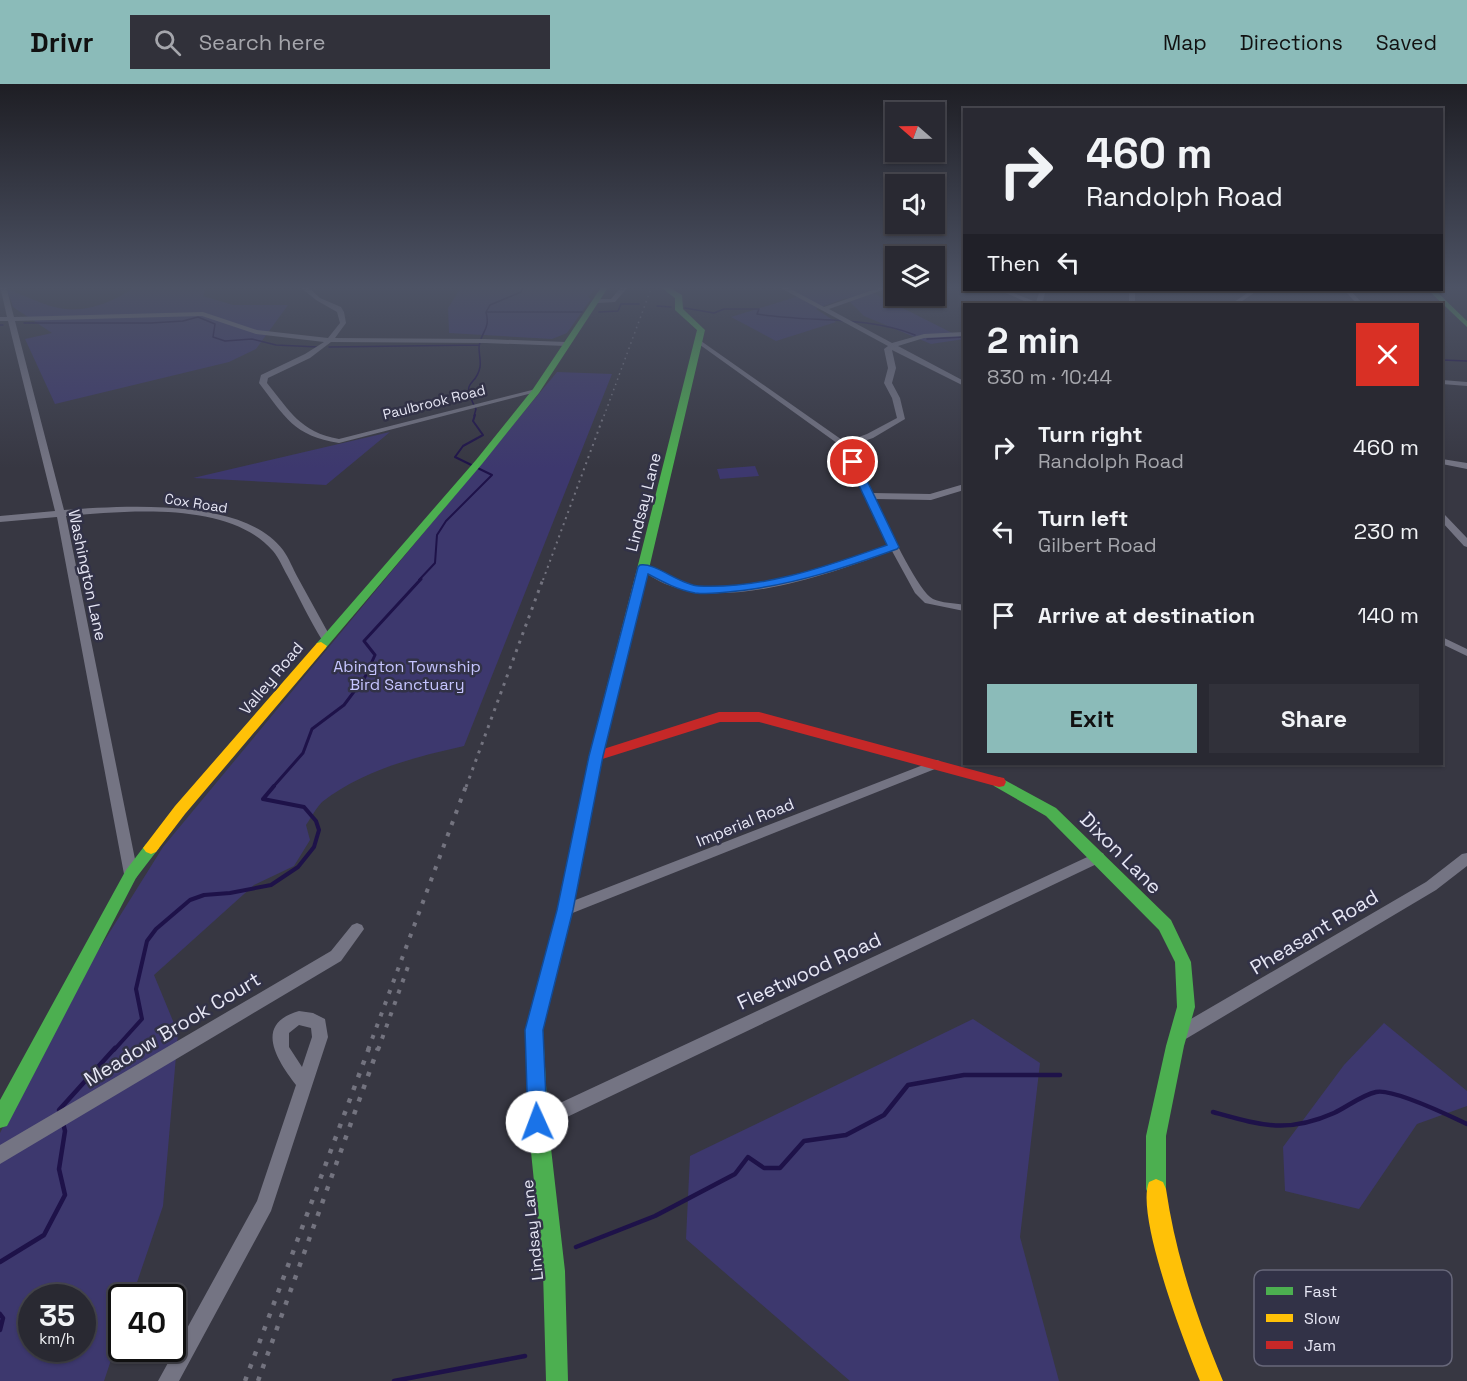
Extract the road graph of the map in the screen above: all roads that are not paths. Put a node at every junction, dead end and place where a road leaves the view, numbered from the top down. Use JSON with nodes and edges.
{"nodes":[{"id":1,"x":11,"y":347,"type":"edge"},
{"id":2,"x":322,"y":347,"type":"edge"},
{"id":3,"x":564,"y":347,"type":"edge"},
{"id":4,"x":698,"y":347,"type":"edge"},
{"id":5,"x":705,"y":347,"type":"edge"},
{"id":6,"x":890,"y":347,"type":"edge"},
{"id":7,"x":895,"y":347,"type":"edge"},
{"id":8,"x":1443,"y":382,"type":"edge"},
{"id":9,"x":963,"y":383,"type":"edge"},
{"id":10,"x":1467,"y":384,"type":"edge"},
{"id":11,"x":536,"y":391,"type":"junction"},
{"id":12,"x":844,"y":445,"type":"junction"},
{"id":13,"x":1443,"y":462,"type":"edge"},
{"id":14,"x":1467,"y":466,"type":"edge"},
{"id":15,"x":963,"y":487,"type":"edge"},
{"id":16,"x":870,"y":496,"type":"junction"},
{"id":17,"x":61,"y":515,"type":"junction"},
{"id":18,"x":1443,"y":518,"type":"edge"},
{"id":19,"x":0,"y":519,"type":"edge"},
{"id":20,"x":1467,"y":544,"type":"edge"},
{"id":21,"x":894,"y":547,"type":"junction"},
{"id":22,"x":644,"y":567,"type":"junction"},
{"id":23,"x":963,"y":608,"type":"edge"},
{"id":24,"x":326,"y":638,"type":"junction"},
{"id":25,"x":1443,"y":640,"type":"edge"},
{"id":26,"x":1467,"y":653,"type":"edge"},
{"id":27,"x":596,"y":756,"type":"junction"},
{"id":28,"x":936,"y":764,"type":"junction"},
{"id":29,"x":1098,"y":857,"type":"junction"},
{"id":30,"x":1467,"y":858,"type":"edge"},
{"id":31,"x":131,"y":874,"type":"junction"},
{"id":32,"x":565,"y":910,"type":"junction"},
{"id":33,"x":357,"y":928,"type":"dead end"},
{"id":34,"x":1178,"y":1035,"type":"junction"},
{"id":35,"x":305,"y":1084,"type":"dead end"},
{"id":36,"x":0,"y":1119,"type":"edge"},
{"id":37,"x":537,"y":1122,"type":"junction"},
{"id":38,"x":0,"y":1155,"type":"edge"},
{"id":39,"x":168,"y":1381,"type":"edge"},
{"id":40,"x":557,"y":1381,"type":"edge"},
{"id":41,"x":1212,"y":1381,"type":"edge"}],
"edges":[{"from":1,"to":17,"type":"street","name":"Washington Lane"},
{"from":2,"to":11,"type":"street","name":"Paulbrook Road"},
{"from":3,"to":11,"type":"street","name":"Valley Road"},
{"from":4,"to":22,"type":"street","name":"Lindsay Lane"},
{"from":5,"to":12,"type":"street"},
{"from":6,"to":12,"type":"street"},
{"from":7,"to":9,"type":"street"},
{"from":8,"to":10,"type":"street"},
{"from":11,"to":24,"type":"street","name":"Valley Road"},
{"from":12,"to":16,"type":"street"},
{"from":13,"to":14,"type":"street"},
{"from":15,"to":16,"type":"street"},
{"from":16,"to":21,"type":"street"},
{"from":17,"to":19,"type":"street","name":"Cox Road"},
{"from":17,"to":24,"type":"street","name":"Cox Road"},
{"from":17,"to":31,"type":"street","name":"Washington Lane"},
{"from":18,"to":20,"type":"street"},
{"from":21,"to":22,"type":"street"},
{"from":21,"to":23,"type":"street"},
{"from":22,"to":27,"type":"street","name":"Lindsay Lane"},
{"from":24,"to":31,"type":"street","name":"Valley Road"},
{"from":25,"to":26,"type":"street"},
{"from":27,"to":28,"type":"street","name":"Dixon Lane"},
{"from":27,"to":32,"type":"street","name":"Lindsay Lane"},
{"from":28,"to":29,"type":"street","name":"Dixon Lane"},
{"from":28,"to":32,"type":"street","name":"Imperial Road"},
{"from":29,"to":34,"type":"street","name":"Dixon Lane"},
{"from":29,"to":37,"type":"street","name":"Fleetwood Road"},
{"from":30,"to":34,"type":"street","name":"Pheasant Road"},
{"from":31,"to":36,"type":"street","name":"Valley Road"},
{"from":32,"to":37,"type":"street","name":"Lindsay Lane"},
{"from":33,"to":38,"type":"street","name":"Meadow Brook Court"},
{"from":34,"to":41,"type":"street","name":"Dixon Lane"},
{"from":35,"to":39,"type":"street"},
{"from":37,"to":40,"type":"street","name":"Lindsay Lane"}]}
